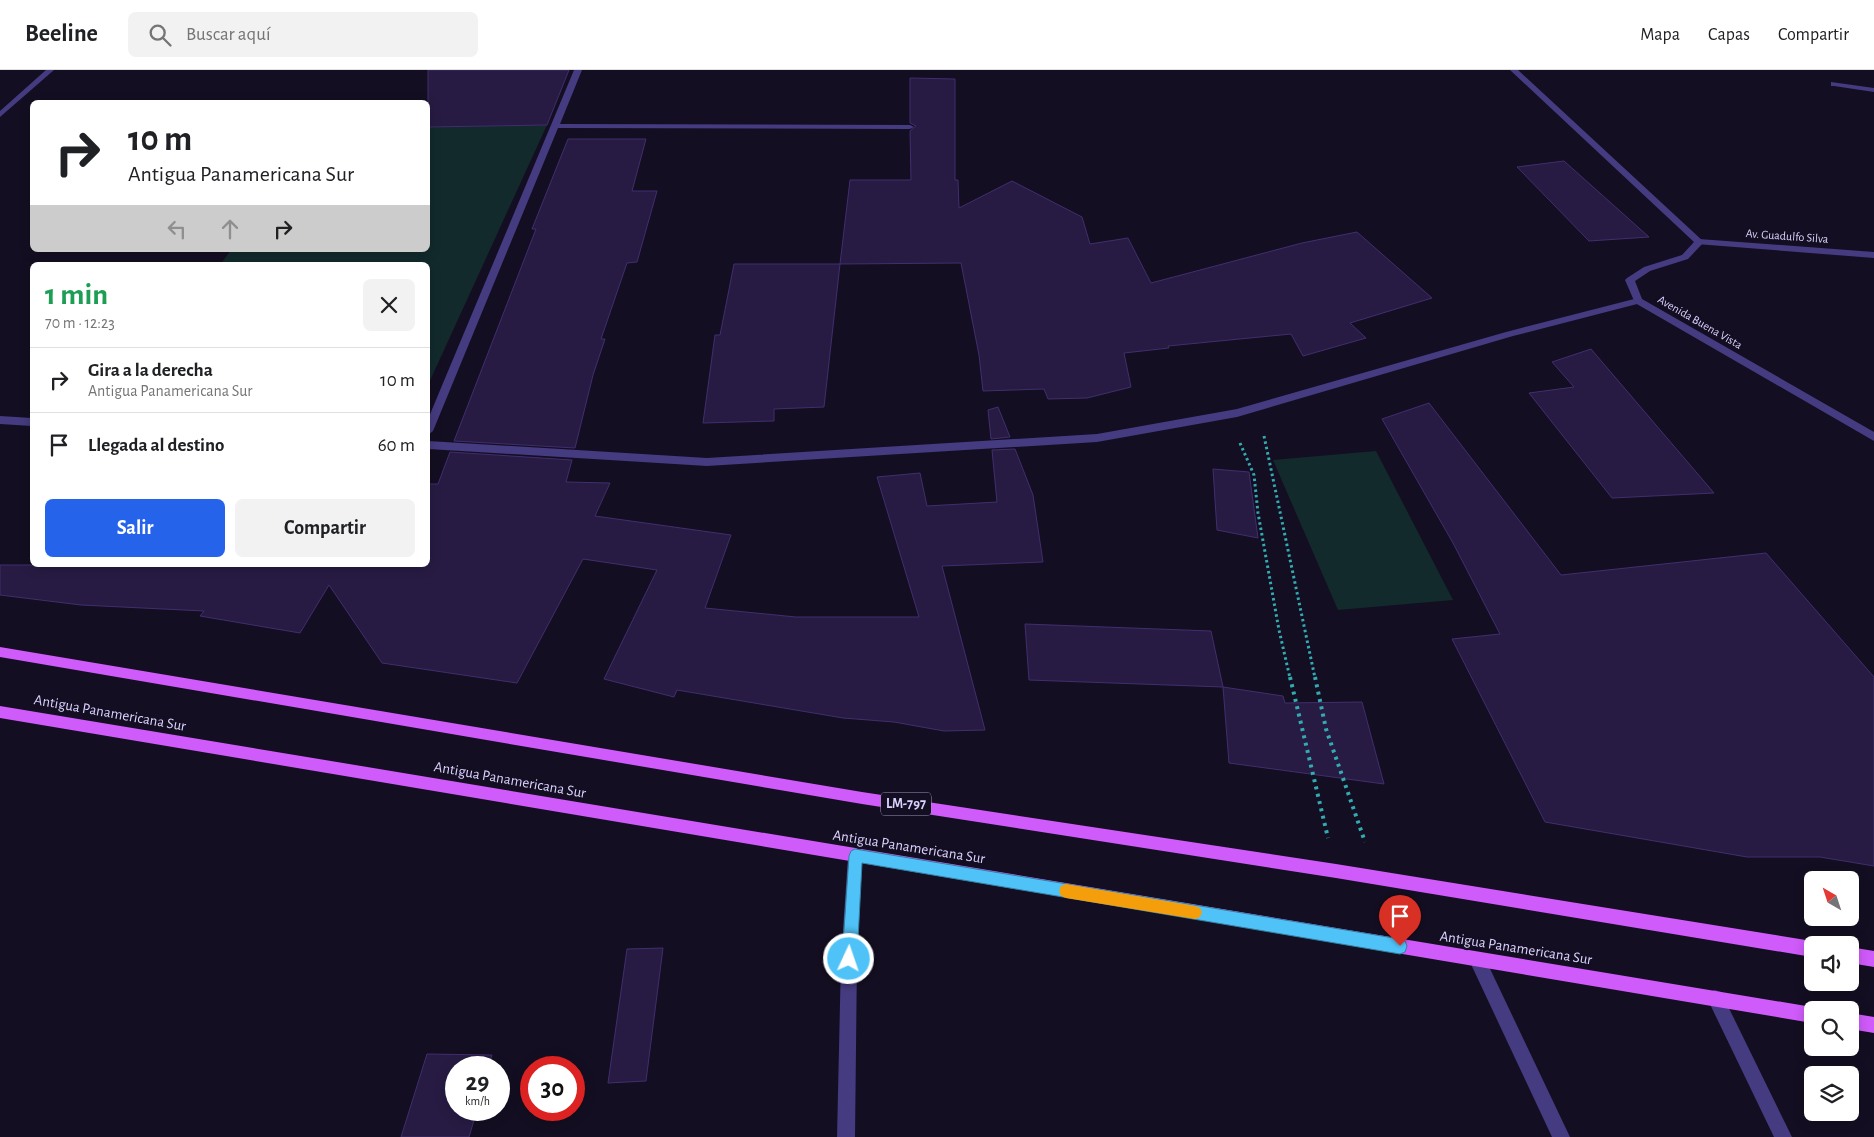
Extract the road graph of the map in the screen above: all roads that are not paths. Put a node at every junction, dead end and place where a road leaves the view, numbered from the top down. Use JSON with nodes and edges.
{"nodes":[{"id":1,"x":50,"y":70,"type":"edge"},
{"id":2,"x":578,"y":70,"type":"edge"},
{"id":3,"x":1514,"y":70,"type":"edge"},
{"id":4,"x":1834,"y":84,"type":"dead end"},
{"id":5,"x":1874,"y":90,"type":"edge"},
{"id":6,"x":0,"y":116,"type":"edge"},
{"id":7,"x":555,"y":126,"type":"junction"},
{"id":8,"x":910,"y":127,"type":"dead end"},
{"id":9,"x":1699,"y":242,"type":"junction"},
{"id":10,"x":1874,"y":255,"type":"edge"},
{"id":11,"x":1638,"y":301,"type":"junction"},
{"id":12,"x":0,"y":420,"type":"edge"},
{"id":13,"x":30,"y":422,"type":"edge"},
{"id":14,"x":430,"y":426,"type":"edge"},
{"id":15,"x":1874,"y":437,"type":"edge"},
{"id":16,"x":430,"y":445,"type":"edge"},
{"id":17,"x":0,"y":652,"type":"edge"},
{"id":18,"x":0,"y":712,"type":"edge"},
{"id":19,"x":855,"y":856,"type":"junction"},
{"id":20,"x":1804,"y":948,"type":"edge"},
{"id":21,"x":1859,"y":956,"type":"edge"},
{"id":22,"x":1874,"y":959,"type":"edge"},
{"id":23,"x":1478,"y":960,"type":"junction"},
{"id":24,"x":1715,"y":998,"type":"junction"},
{"id":25,"x":1804,"y":1013,"type":"edge"},
{"id":26,"x":1859,"y":1022,"type":"edge"},
{"id":27,"x":1874,"y":1025,"type":"edge"},
{"id":28,"x":846,"y":1137,"type":"edge"},
{"id":29,"x":1561,"y":1137,"type":"edge"},
{"id":30,"x":1782,"y":1137,"type":"edge"}],
"edges":[{"from":1,"to":6,"type":"street"},
{"from":2,"to":7,"type":"street"},
{"from":3,"to":9,"type":"street"},
{"from":4,"to":5,"type":"street"},
{"from":7,"to":8,"type":"street"},
{"from":7,"to":14,"type":"street"},
{"from":9,"to":10,"type":"street","name":"Av. Guadulfo Silva"},
{"from":9,"to":11,"type":"street","name":"Avenida Buena Vista"},
{"from":11,"to":15,"type":"street","name":"Avenida Buena Vista"},
{"from":11,"to":16,"type":"street"},
{"from":12,"to":13,"type":"street"},
{"from":17,"to":20,"type":"main road","number":"LM-797"},
{"from":18,"to":19,"type":"main road","name":"Antigua Panamericana Sur"},
{"from":19,"to":23,"type":"main road","name":"Antigua Panamericana Sur"},
{"from":19,"to":28,"type":"street"},
{"from":21,"to":22,"type":"main road"},
{"from":23,"to":24,"type":"main road","name":"Antigua Panamericana Sur"},
{"from":23,"to":29,"type":"street"},
{"from":24,"to":25,"type":"main road","name":"Antigua Panamericana Sur"},
{"from":24,"to":30,"type":"street"},
{"from":26,"to":27,"type":"main road"}]}
